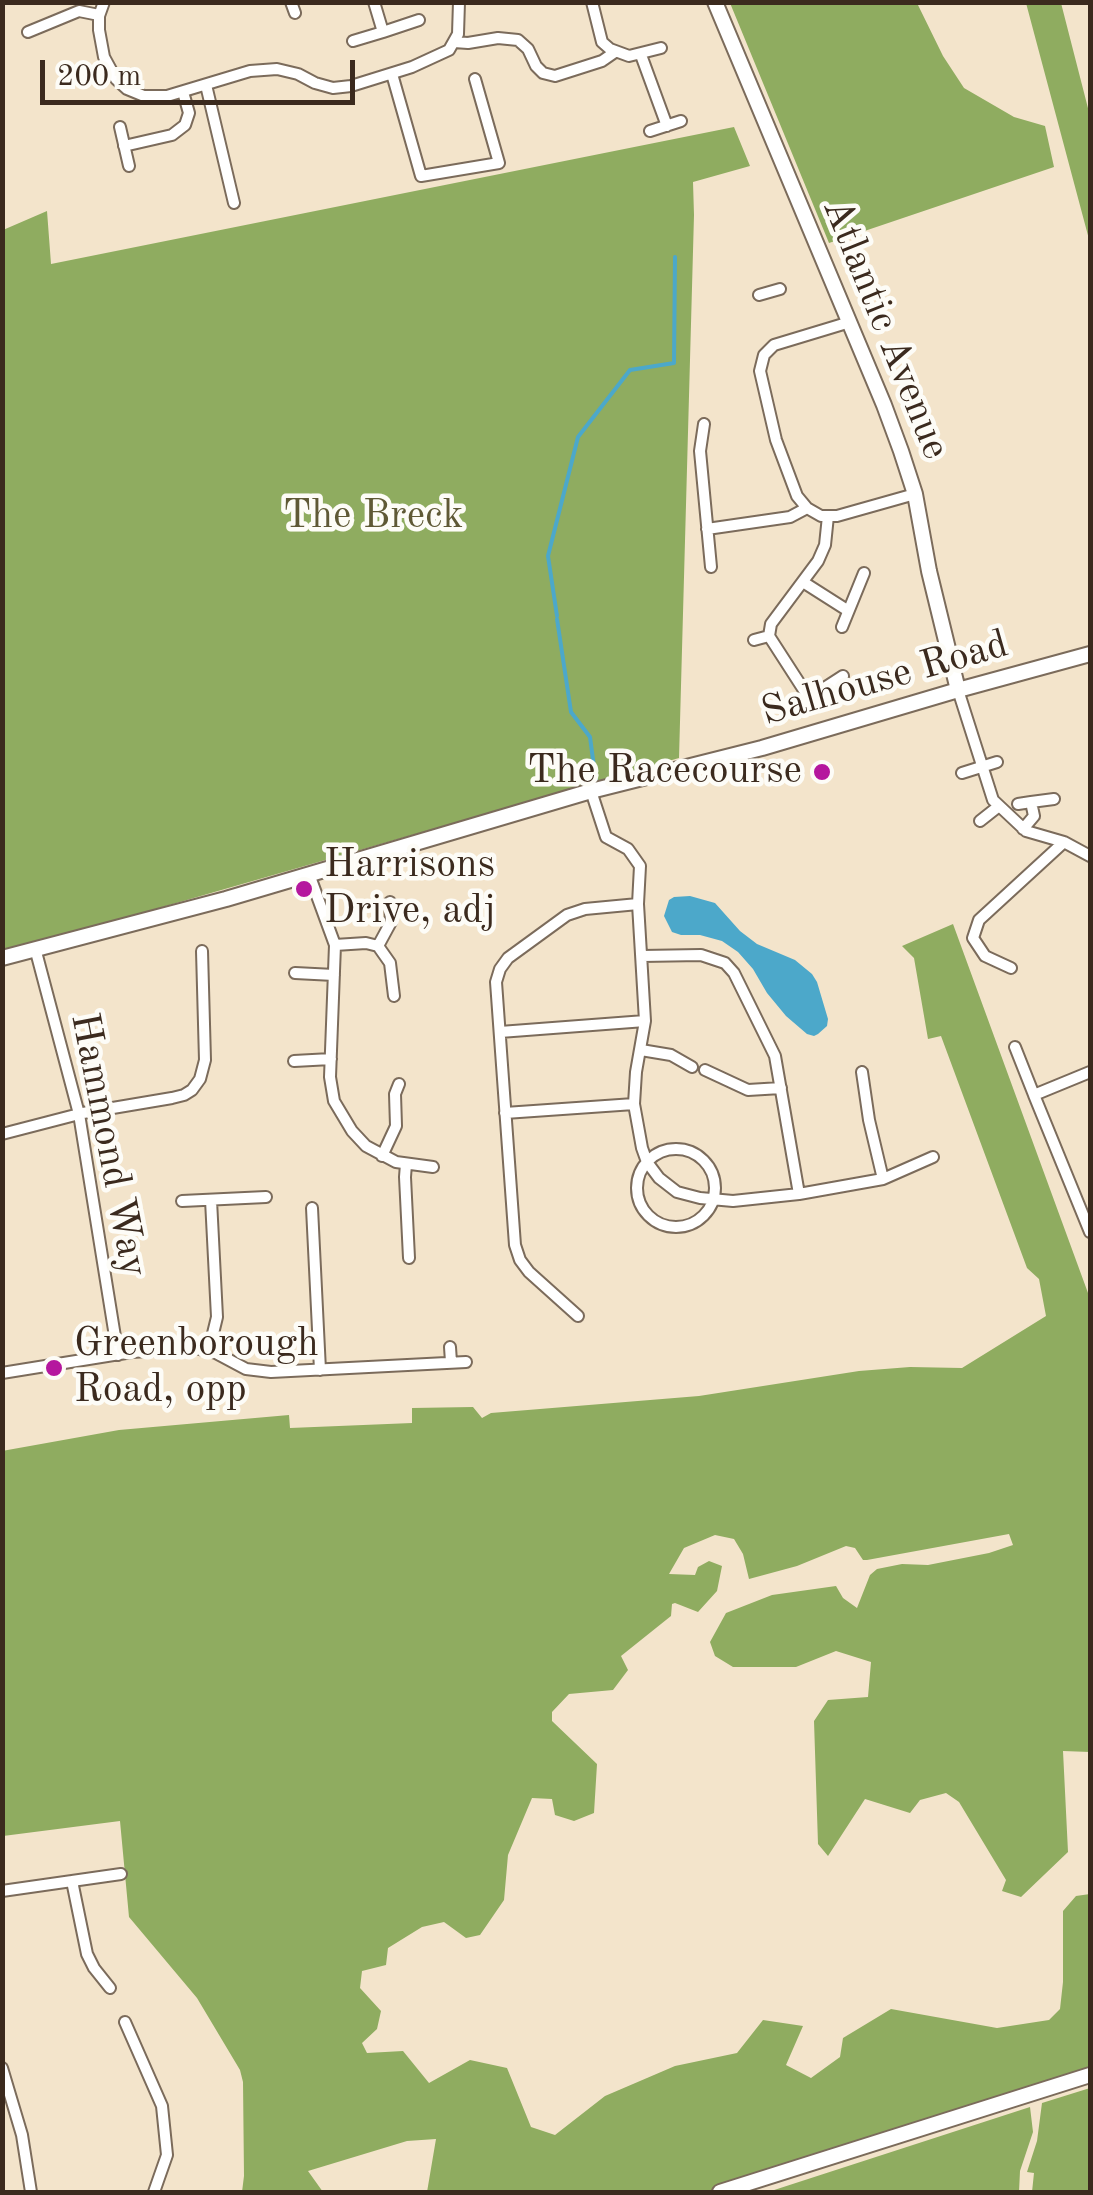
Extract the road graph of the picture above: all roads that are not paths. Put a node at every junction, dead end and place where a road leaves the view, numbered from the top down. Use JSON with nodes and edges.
{"nodes":[{"id":1,"x":104,"y":2,"type":"edge"},
{"id":2,"x":374,"y":2,"type":"edge"},
{"id":3,"x":459,"y":2,"type":"edge"},
{"id":4,"x":592,"y":2,"type":"edge"},
{"id":5,"x":715,"y":2,"type":"edge"},
{"id":6,"x":100,"y":14,"type":"junction"},
{"id":7,"x":419,"y":20,"type":"dead end"},
{"id":8,"x":28,"y":32,"type":"dead end"},
{"id":9,"x":383,"y":32,"type":"junction"},
{"id":10,"x":352,"y":41,"type":"dead end"},
{"id":11,"x":454,"y":42,"type":"junction"},
{"id":12,"x":661,"y":48,"type":"dead end"},
{"id":13,"x":615,"y":52,"type":"junction"},
{"id":14,"x":641,"y":54,"type":"junction"},
{"id":15,"x":392,"y":74,"type":"junction"},
{"id":16,"x":475,"y":79,"type":"dead end"},
{"id":17,"x":206,"y":85,"type":"junction"},
{"id":18,"x":183,"y":92,"type":"junction"},
{"id":19,"x":681,"y":121,"type":"dead end"},
{"id":20,"x":666,"y":126,"type":"junction"},
{"id":21,"x":120,"y":127,"type":"dead end"},
{"id":22,"x":650,"y":132,"type":"dead end"},
{"id":23,"x":124,"y":146,"type":"junction"},
{"id":24,"x":129,"y":166,"type":"dead end"},
{"id":25,"x":234,"y":204,"type":"dead end"},
{"id":26,"x":780,"y":288,"type":"dead end"},
{"id":27,"x":760,"y":295,"type":"dead end"},
{"id":28,"x":850,"y":322,"type":"junction"},
{"id":29,"x":704,"y":424,"type":"dead end"},
{"id":30,"x":915,"y":494,"type":"junction"},
{"id":31,"x":807,"y":508,"type":"junction"},
{"id":32,"x":828,"y":516,"type":"junction"},
{"id":33,"x":707,"y":529,"type":"junction"},
{"id":34,"x":711,"y":568,"type":"dead end"},
{"id":35,"x":864,"y":573,"type":"dead end"},
{"id":36,"x":803,"y":582,"type":"junction"},
{"id":37,"x":848,"y":610,"type":"junction"},
{"id":38,"x":842,"y":628,"type":"dead end"},
{"id":39,"x":769,"y":636,"type":"junction"},
{"id":40,"x":754,"y":640,"type":"dead end"},
{"id":41,"x":1090,"y":654,"type":"edge"},
{"id":42,"x":842,"y":676,"type":"dead end"},
{"id":43,"x":958,"y":690,"type":"junction"},
{"id":44,"x":809,"y":698,"type":"junction"},
{"id":45,"x":794,"y":708,"type":"dead end"},
{"id":46,"x":997,"y":762,"type":"dead end"},
{"id":47,"x":982,"y":766,"type":"junction"},
{"id":48,"x":962,"y":773,"type":"dead end"},
{"id":49,"x":591,"y":792,"type":"junction"},
{"id":50,"x":1054,"y":800,"type":"dead end"},
{"id":51,"x":1032,"y":802,"type":"junction"},
{"id":52,"x":1018,"y":804,"type":"dead end"},
{"id":53,"x":999,"y":806,"type":"junction"},
{"id":54,"x":980,"y":821,"type":"dead end"},
{"id":55,"x":1023,"y":828,"type":"junction"},
{"id":56,"x":1064,"y":842,"type":"junction"},
{"id":57,"x":1090,"y":856,"type":"edge"},
{"id":58,"x":308,"y":874,"type":"junction"},
{"id":59,"x":390,"y":902,"type":"dead end"},
{"id":60,"x":638,"y":904,"type":"junction"},
{"id":61,"x":334,"y":945,"type":"junction"},
{"id":62,"x":378,"y":946,"type":"junction"},
{"id":63,"x":35,"y":948,"type":"junction"},
{"id":64,"x":202,"y":951,"type":"dead end"},
{"id":65,"x":642,"y":956,"type":"junction"},
{"id":66,"x":2,"y":958,"type":"edge"},
{"id":67,"x":187,"y":968,"type":"dead end"},
{"id":68,"x":202,"y":968,"type":"junction"},
{"id":69,"x":1011,"y":968,"type":"dead end"},
{"id":70,"x":295,"y":973,"type":"dead end"},
{"id":71,"x":334,"y":975,"type":"junction"},
{"id":72,"x":394,"y":996,"type":"dead end"},
{"id":73,"x":646,"y":1021,"type":"junction"},
{"id":74,"x":500,"y":1032,"type":"junction"},
{"id":75,"x":1014,"y":1046,"type":"dead end"},
{"id":76,"x":641,"y":1050,"type":"junction"},
{"id":77,"x":331,"y":1059,"type":"junction"},
{"id":78,"x":294,"y":1061,"type":"dead end"},
{"id":79,"x":692,"y":1067,"type":"dead end"},
{"id":80,"x":705,"y":1070,"type":"dead end"},
{"id":81,"x":862,"y":1072,"type":"dead end"},
{"id":82,"x":1090,"y":1072,"type":"edge"},
{"id":83,"x":399,"y":1084,"type":"dead end"},
{"id":84,"x":781,"y":1088,"type":"junction"},
{"id":85,"x":1034,"y":1095,"type":"junction"},
{"id":86,"x":634,"y":1104,"type":"junction"},
{"id":87,"x":505,"y":1113,"type":"junction"},
{"id":88,"x":79,"y":1114,"type":"junction"},
{"id":89,"x":2,"y":1134,"type":"edge"},
{"id":90,"x":418,"y":1152,"type":"dead end"},
{"id":91,"x":382,"y":1156,"type":"junction"},
{"id":92,"x":933,"y":1157,"type":"dead end"},
{"id":93,"x":647,"y":1162,"type":"junction"},
{"id":94,"x":412,"y":1165,"type":"junction"},
{"id":95,"x":433,"y":1167,"type":"dead end"},
{"id":96,"x":883,"y":1178,"type":"junction"},
{"id":97,"x":799,"y":1194,"type":"junction"},
{"id":98,"x":266,"y":1197,"type":"dead end"},
{"id":99,"x":182,"y":1200,"type":"dead end"},
{"id":100,"x":211,"y":1200,"type":"junction"},
{"id":101,"x":712,"y":1200,"type":"junction"},
{"id":102,"x":312,"y":1208,"type":"dead end"},
{"id":103,"x":1090,"y":1232,"type":"edge"},
{"id":104,"x":410,"y":1258,"type":"dead end"},
{"id":105,"x":578,"y":1316,"type":"dead end"},
{"id":106,"x":450,"y":1347,"type":"dead end"},
{"id":107,"x":208,"y":1350,"type":"junction"},
{"id":108,"x":118,"y":1355,"type":"junction"},
{"id":109,"x":451,"y":1362,"type":"junction"},
{"id":110,"x":466,"y":1362,"type":"dead end"},
{"id":111,"x":320,"y":1370,"type":"junction"},
{"id":112,"x":2,"y":1373,"type":"edge"},
{"id":113,"x":122,"y":1874,"type":"dead end"},
{"id":114,"x":72,"y":1881,"type":"junction"},
{"id":115,"x":2,"y":1891,"type":"edge"},
{"id":116,"x":110,"y":1988,"type":"dead end"},
{"id":117,"x":125,"y":2022,"type":"dead end"},
{"id":118,"x":2,"y":2068,"type":"edge"},
{"id":119,"x":1090,"y":2076,"type":"edge"},
{"id":120,"x":31,"y":2192,"type":"edge"},
{"id":121,"x":154,"y":2192,"type":"edge"},
{"id":122,"x":720,"y":2192,"type":"edge"}],
"edges":[{"from":1,"to":6,"type":"street"},
{"from":2,"to":9,"type":"street"},
{"from":3,"to":11,"type":"street"},
{"from":4,"to":13,"type":"street"},
{"from":5,"to":28,"type":"street","name":"Atlantic Avenue"},
{"from":6,"to":8,"type":"street"},
{"from":6,"to":18,"type":"street"},
{"from":7,"to":9,"type":"street"},
{"from":9,"to":10,"type":"street"},
{"from":11,"to":13,"type":"street"},
{"from":11,"to":15,"type":"street"},
{"from":12,"to":14,"type":"street"},
{"from":13,"to":14,"type":"street"},
{"from":14,"to":20,"type":"street"},
{"from":15,"to":16,"type":"street"},
{"from":15,"to":17,"type":"street"},
{"from":17,"to":18,"type":"street"},
{"from":17,"to":25,"type":"street"},
{"from":18,"to":23,"type":"street"},
{"from":19,"to":20,"type":"street"},
{"from":20,"to":22,"type":"street"},
{"from":21,"to":23,"type":"street"},
{"from":23,"to":24,"type":"street"},
{"from":26,"to":27,"type":"street"},
{"from":28,"to":30,"type":"street","name":"Atlantic Avenue"},
{"from":28,"to":31,"type":"street"},
{"from":29,"to":33,"type":"street"},
{"from":30,"to":32,"type":"street"},
{"from":30,"to":43,"type":"street","name":"Atlantic Avenue"},
{"from":31,"to":32,"type":"street"},
{"from":31,"to":33,"type":"street"},
{"from":32,"to":36,"type":"street"},
{"from":33,"to":34,"type":"street"},
{"from":35,"to":37,"type":"street"},
{"from":36,"to":37,"type":"street"},
{"from":36,"to":39,"type":"street"},
{"from":37,"to":38,"type":"street"},
{"from":39,"to":40,"type":"street"},
{"from":39,"to":44,"type":"street"},
{"from":41,"to":43,"type":"street","name":"Salhouse Road"},
{"from":42,"to":44,"type":"street"},
{"from":43,"to":47,"type":"street"},
{"from":43,"to":49,"type":"street","name":"Salhouse Road"},
{"from":44,"to":45,"type":"street"},
{"from":46,"to":47,"type":"street"},
{"from":47,"to":48,"type":"street"},
{"from":47,"to":53,"type":"street"},
{"from":49,"to":58,"type":"street","name":"Salhouse Road"},
{"from":49,"to":60,"type":"street"},
{"from":50,"to":51,"type":"street"},
{"from":51,"to":52,"type":"street"},
{"from":51,"to":55,"type":"street"},
{"from":53,"to":54,"type":"street"},
{"from":53,"to":55,"type":"street"},
{"from":55,"to":56,"type":"street"},
{"from":56,"to":57,"type":"street"},
{"from":56,"to":69,"type":"street"},
{"from":58,"to":61,"type":"street"},
{"from":58,"to":63,"type":"street","name":"Salhouse Road"},
{"from":59,"to":62,"type":"street"},
{"from":60,"to":65,"type":"street"},
{"from":60,"to":74,"type":"street"},
{"from":61,"to":62,"type":"street"},
{"from":61,"to":71,"type":"street"},
{"from":62,"to":72,"type":"street"},
{"from":63,"to":66,"type":"street","name":"Salhouse Road"},
{"from":63,"to":88,"type":"street","name":"Hammond Way"},
{"from":64,"to":68,"type":"street"},
{"from":65,"to":73,"type":"street"},
{"from":65,"to":84,"type":"street"},
{"from":67,"to":68,"type":"street"},
{"from":68,"to":88,"type":"street"},
{"from":70,"to":71,"type":"street"},
{"from":71,"to":77,"type":"street"},
{"from":73,"to":74,"type":"street"},
{"from":73,"to":76,"type":"street"},
{"from":74,"to":87,"type":"street"},
{"from":75,"to":85,"type":"street"},
{"from":76,"to":79,"type":"street"},
{"from":76,"to":86,"type":"street"},
{"from":77,"to":78,"type":"street"},
{"from":77,"to":91,"type":"street"},
{"from":80,"to":84,"type":"street"},
{"from":81,"to":96,"type":"street"},
{"from":82,"to":85,"type":"street"},
{"from":83,"to":91,"type":"street"},
{"from":84,"to":97,"type":"street"},
{"from":85,"to":103,"type":"street"},
{"from":86,"to":87,"type":"street"},
{"from":86,"to":93,"type":"street"},
{"from":87,"to":105,"type":"street"},
{"from":88,"to":89,"type":"street"},
{"from":88,"to":108,"type":"street","name":"Hammond Way"},
{"from":90,"to":94,"type":"street"},
{"from":91,"to":94,"type":"street"},
{"from":92,"to":96,"type":"street"},
{"from":93,"to":101,"type":"street"},
{"from":93,"to":101,"type":"street"},
{"from":93,"to":101,"type":"street"},
{"from":94,"to":95,"type":"street"},
{"from":94,"to":104,"type":"street"},
{"from":96,"to":97,"type":"street"},
{"from":97,"to":101,"type":"street"},
{"from":98,"to":100,"type":"street"},
{"from":99,"to":100,"type":"street"},
{"from":100,"to":107,"type":"street"},
{"from":102,"to":111,"type":"street"},
{"from":106,"to":109,"type":"street"},
{"from":107,"to":108,"type":"street"},
{"from":107,"to":111,"type":"street"},
{"from":108,"to":112,"type":"street"},
{"from":109,"to":110,"type":"street"},
{"from":109,"to":111,"type":"street"},
{"from":113,"to":114,"type":"street"},
{"from":114,"to":115,"type":"street"},
{"from":114,"to":116,"type":"street"},
{"from":117,"to":121,"type":"street"},
{"from":118,"to":120,"type":"street"},
{"from":119,"to":122,"type":"street"}]}
